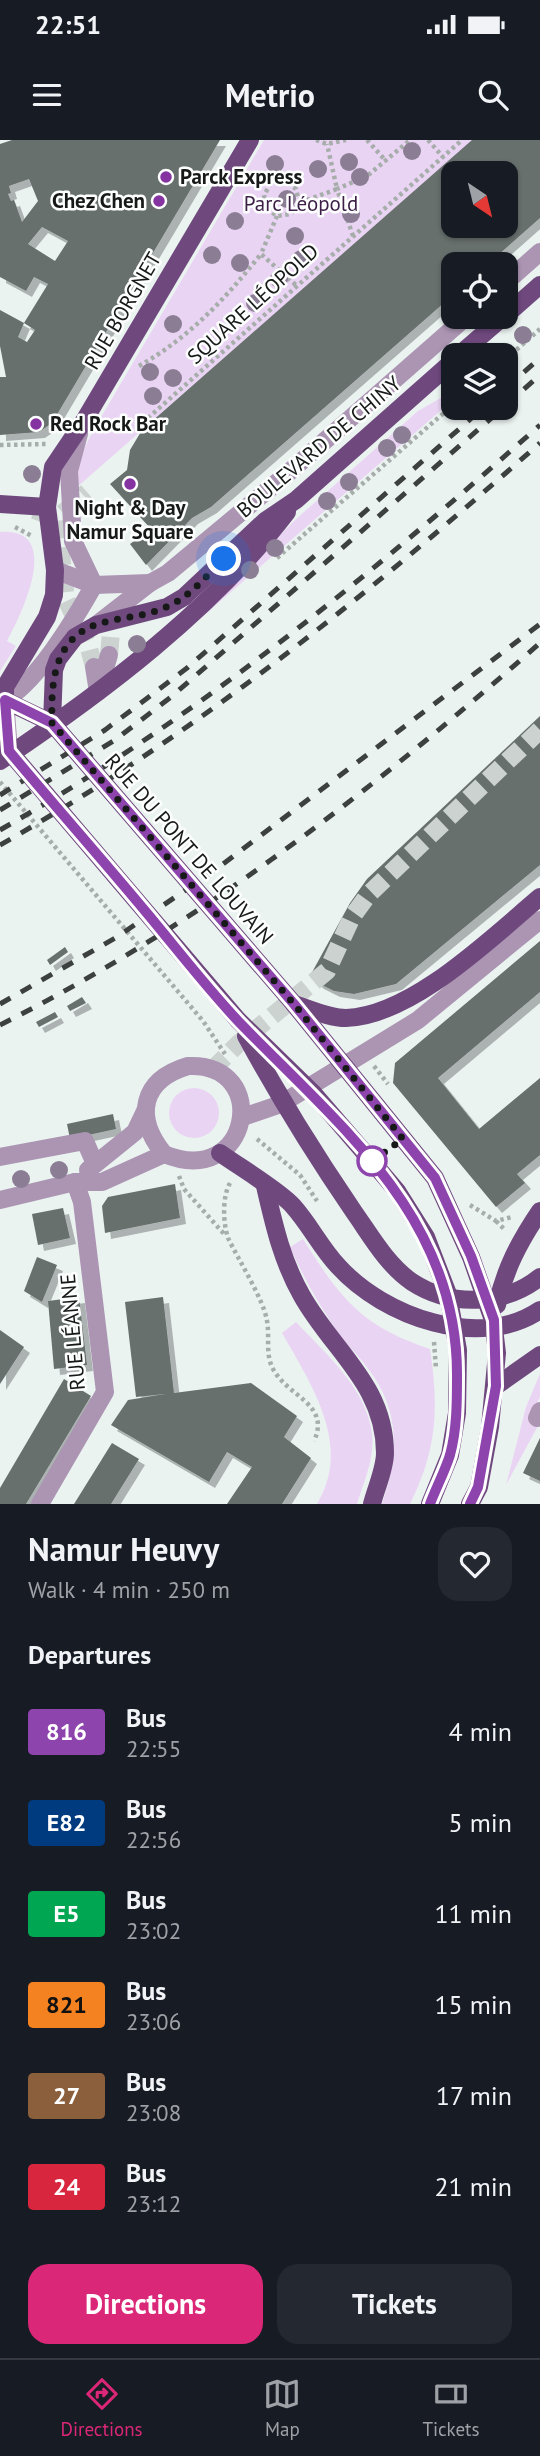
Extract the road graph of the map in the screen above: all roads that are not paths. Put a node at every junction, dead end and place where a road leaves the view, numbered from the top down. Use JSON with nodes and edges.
{"nodes":[{"id":1,"x":250,"y":140,"type":"edge"},
{"id":2,"x":540,"y":252,"type":"edge"},
{"id":3,"x":518,"y":271,"type":"edge"},
{"id":4,"x":540,"y":285,"type":"edge"},
{"id":5,"x":518,"y":304,"type":"edge"},
{"id":6,"x":452,"y":329,"type":"edge"},
{"id":7,"x":490,"y":329,"type":"edge"},
{"id":8,"x":473,"y":343,"type":"edge"},
{"id":9,"x":441,"y":372,"type":"edge"},
{"id":10,"x":84,"y":421,"type":"junction"},
{"id":11,"x":296,"y":500,"type":"junction"},
{"id":12,"x":0,"y":504,"type":"edge"},
{"id":13,"x":47,"y":507,"type":"junction"},
{"id":14,"x":71,"y":512,"type":"junction"},
{"id":15,"x":55,"y":570,"type":"junction"},
{"id":16,"x":150,"y":583,"type":"junction"},
{"id":17,"x":94,"y":585,"type":"junction"},
{"id":18,"x":96,"y":625,"type":"junction"},
{"id":19,"x":109,"y":654,"type":"tunnel mouth"},
{"id":20,"x":94,"y":667,"type":"tunnel mouth"},
{"id":21,"x":98,"y":692,"type":"junction"},
{"id":22,"x":2,"y":700,"type":"edge"},
{"id":23,"x":52,"y":723,"type":"junction"},
{"id":24,"x":3,"y":753,"type":"edge"},
{"id":25,"x":540,"y":897,"type":"edge"},
{"id":26,"x":540,"y":920,"type":"edge"},
{"id":27,"x":294,"y":1004,"type":"junction"},
{"id":28,"x":238,"y":1020,"type":"junction"},
{"id":29,"x":145,"y":1111,"type":"junction"},
{"id":30,"x":243,"y":1117,"type":"junction"},
{"id":31,"x":220,"y":1153,"type":"junction"},
{"id":32,"x":168,"y":1155,"type":"junction"},
{"id":33,"x":0,"y":1157,"type":"edge"},
{"id":34,"x":95,"y":1164,"type":"junction"},
{"id":35,"x":75,"y":1182,"type":"junction"},
{"id":36,"x":265,"y":1186,"type":"junction"},
{"id":37,"x":0,"y":1200,"type":"edge"},
{"id":38,"x":540,"y":1211,"type":"edge"},
{"id":39,"x":540,"y":1277,"type":"edge"},
{"id":40,"x":540,"y":1310,"type":"edge"},
{"id":41,"x":494,"y":1320,"type":"junction"},
{"id":42,"x":540,"y":1355,"type":"edge"},
{"id":43,"x":496,"y":1386,"type":"junction"},
{"id":44,"x":40,"y":1504,"type":"edge"},
{"id":45,"x":372,"y":1504,"type":"edge"},
{"id":46,"x":430,"y":1504,"type":"edge"},
{"id":47,"x":470,"y":1504,"type":"edge"}],
"edges":[{"from":1,"to":10,"type":"main road","name":"RUE BORGNET"},
{"from":2,"to":3,"type":"street"},
{"from":4,"to":5,"type":"main road"},
{"from":6,"to":16,"type":"street"},
{"from":7,"to":8,"type":"main road"},
{"from":9,"to":11,"type":"main road","name":"BOULEVARD DE CHINY"},
{"from":10,"to":13,"type":"main road","name":"RUE BORGNET"},
{"from":10,"to":14,"type":"street"},
{"from":11,"to":18,"type":"main road","name":"BOULEVARD DE CHINY"},
{"from":11,"to":21,"type":"main road"},
{"from":12,"to":13,"type":"main road"},
{"from":13,"to":14,"type":"street"},
{"from":13,"to":15,"type":"main road","name":"RUE BORGNET"},
{"from":14,"to":17,"type":"street"},
{"from":15,"to":17,"type":"street"},
{"from":15,"to":22,"type":"main road","name":"RUE BORGNET"},
{"from":16,"to":17,"type":"street"},
{"from":16,"to":18,"type":"street"},
{"from":17,"to":22,"type":"street"},
{"from":18,"to":23,"type":"main road","name":"BOULEVARD DE CHINY"},
{"from":19,"to":21,"type":"street"},
{"from":20,"to":21,"type":"street"},
{"from":21,"to":24,"type":"main road"},
{"from":22,"to":23,"type":"main road"},
{"from":22,"to":24,"type":"street"},
{"from":23,"to":27,"type":"main road","name":"RUE DU PONT DE LOUVAIN"},
{"from":24,"to":28,"type":"main road"},
{"from":25,"to":27,"type":"main road"},
{"from":26,"to":30,"type":"street"},
{"from":27,"to":41,"type":"main road","name":"RUE DU PONT DE LOUVAIN"},
{"from":28,"to":39,"type":"main road"},
{"from":28,"to":46,"type":"main road"},
{"from":29,"to":30,"type":"street"},
{"from":29,"to":32,"type":"street"},
{"from":29,"to":34,"type":"street"},
{"from":30,"to":31,"type":"street"},
{"from":31,"to":32,"type":"street"},
{"from":31,"to":36,"type":"main road"},
{"from":32,"to":35,"type":"street"},
{"from":33,"to":34,"type":"street"},
{"from":34,"to":35,"type":"street"},
{"from":35,"to":37,"type":"street"},
{"from":35,"to":44,"type":"street","name":"RUE LÉANNE"},
{"from":36,"to":40,"type":"main road"},
{"from":36,"to":45,"type":"main road"},
{"from":38,"to":41,"type":"main road"},
{"from":41,"to":43,"type":"main road"},
{"from":42,"to":43,"type":"main road"},
{"from":43,"to":47,"type":"main road"}]}
